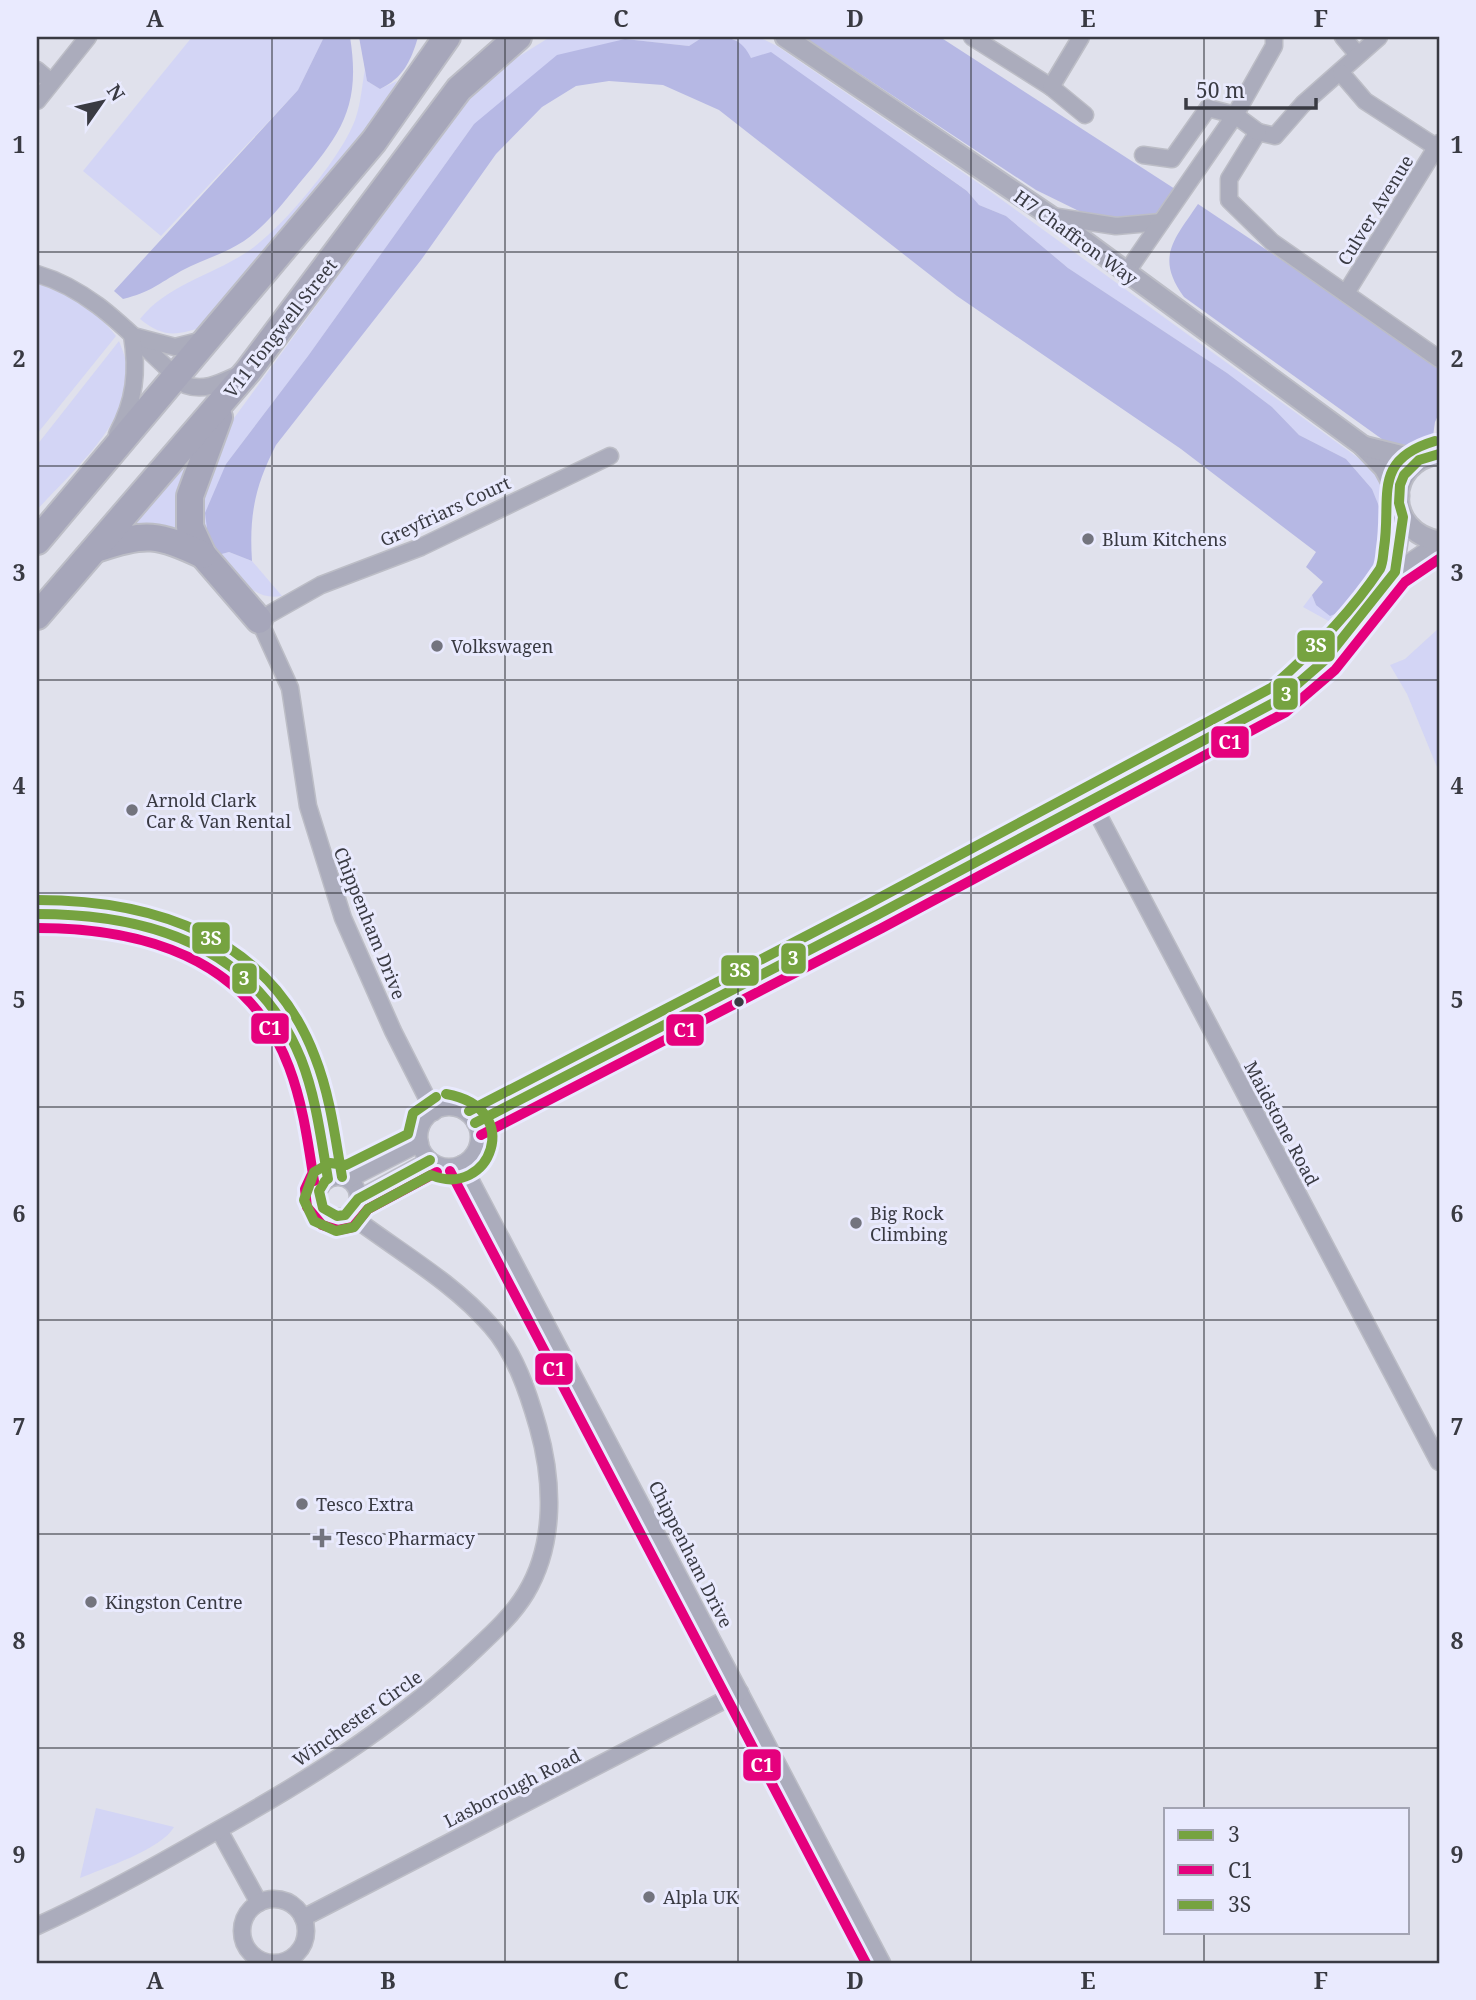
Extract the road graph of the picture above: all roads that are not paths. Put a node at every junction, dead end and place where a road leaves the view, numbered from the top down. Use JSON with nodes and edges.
{"nodes":[{"id":1,"x":88,"y":37,"type":"edge"},
{"id":2,"x":447,"y":37,"type":"edge"},
{"id":3,"x":518,"y":37,"type":"edge"},
{"id":4,"x":785,"y":37,"type":"edge"},
{"id":5,"x":972,"y":37,"type":"edge"},
{"id":6,"x":1081,"y":37,"type":"edge"},
{"id":7,"x":1274,"y":37,"type":"edge"},
{"id":8,"x":1343,"y":37,"type":"edge"},
{"id":9,"x":1379,"y":37,"type":"edge"},
{"id":10,"x":1359,"y":55,"type":"junction"},
{"id":11,"x":37,"y":70,"type":"edge"},
{"id":12,"x":1341,"y":73,"type":"junction"},
{"id":13,"x":51,"y":82,"type":"junction"},
{"id":14,"x":1051,"y":88,"type":"junction"},
{"id":15,"x":37,"y":101,"type":"edge"},
{"id":16,"x":1236,"y":114,"type":"junction"},
{"id":17,"x":1085,"y":115,"type":"dead end"},
{"id":18,"x":1258,"y":132,"type":"junction"},
{"id":19,"x":1438,"y":146,"type":"edge"},
{"id":20,"x":1143,"y":155,"type":"dead end"},
{"id":21,"x":1049,"y":215,"type":"junction"},
{"id":22,"x":1161,"y":222,"type":"junction"},
{"id":23,"x":1126,"y":273,"type":"junction"},
{"id":24,"x":37,"y":274,"type":"edge"},
{"id":25,"x":1346,"y":293,"type":"junction"},
{"id":26,"x":132,"y":335,"type":"junction"},
{"id":27,"x":209,"y":338,"type":"junction"},
{"id":28,"x":1439,"y":359,"type":"edge"},
{"id":29,"x":248,"y":371,"type":"junction"},
{"id":30,"x":175,"y":376,"type":"junction"},
{"id":31,"x":227,"y":396,"type":"junction"},
{"id":32,"x":1362,"y":445,"type":"junction"},
{"id":33,"x":1439,"y":454,"type":"edge"},
{"id":34,"x":610,"y":456,"type":"dead end"},
{"id":35,"x":1419,"y":460,"type":"junction"},
{"id":36,"x":98,"y":470,"type":"junction"},
{"id":37,"x":1399,"y":496,"type":"junction"},
{"id":38,"x":1403,"y":517,"type":"junction"},
{"id":39,"x":44,"y":533,"type":"edge"},
{"id":40,"x":1439,"y":542,"type":"edge"},
{"id":41,"x":94,"y":553,"type":"junction"},
{"id":42,"x":203,"y":555,"type":"junction"},
{"id":43,"x":1395,"y":572,"type":"junction"},
{"id":44,"x":37,"y":616,"type":"edge"},
{"id":45,"x":259,"y":620,"type":"junction"},
{"id":46,"x":1091,"y":801,"type":"junction"},
{"id":47,"x":37,"y":914,"type":"edge"},
{"id":48,"x":435,"y":1112,"type":"junction"},
{"id":49,"x":475,"y":1123,"type":"junction"},
{"id":50,"x":420,"y":1143,"type":"junction"},
{"id":51,"x":430,"y":1160,"type":"junction"},
{"id":52,"x":462,"y":1164,"type":"junction"},
{"id":53,"x":328,"y":1179,"type":"junction"},
{"id":54,"x":349,"y":1179,"type":"junction"},
{"id":55,"x":359,"y":1199,"type":"junction"},
{"id":56,"x":349,"y":1214,"type":"junction"},
{"id":57,"x":1439,"y":1462,"type":"edge"},
{"id":58,"x":740,"y":1692,"type":"junction"},
{"id":59,"x":219,"y":1830,"type":"junction"},
{"id":60,"x":259,"y":1902,"type":"junction"},
{"id":61,"x":303,"y":1918,"type":"junction"},
{"id":62,"x":37,"y":1926,"type":"edge"},
{"id":63,"x":285,"y":1962,"type":"edge"},
{"id":64,"x":883,"y":1963,"type":"edge"}],
"edges":[{"from":1,"to":13,"type":"street"},
{"from":2,"to":27,"type":"highway"},
{"from":3,"to":29,"type":"highway","name":"V11 Tongwell Street"},
{"from":4,"to":21,"type":"street","name":"H7 Chaffron Way"},
{"from":5,"to":14,"type":"street"},
{"from":6,"to":14,"type":"street"},
{"from":7,"to":16,"type":"street"},
{"from":8,"to":10,"type":"street"},
{"from":9,"to":10,"type":"street"},
{"from":10,"to":12,"type":"street"},
{"from":11,"to":13,"type":"street"},
{"from":12,"to":18,"type":"street"},
{"from":12,"to":19,"type":"street"},
{"from":13,"to":15,"type":"street"},
{"from":14,"to":17,"type":"street"},
{"from":16,"to":18,"type":"street"},
{"from":16,"to":20,"type":"street"},
{"from":16,"to":22,"type":"street"},
{"from":18,"to":25,"type":"street"},
{"from":19,"to":25,"type":"street","name":"Culver Avenue"},
{"from":21,"to":22,"type":"street"},
{"from":21,"to":23,"type":"street","name":"H7 Chaffron Way"},
{"from":22,"to":23,"type":"street"},
{"from":23,"to":32,"type":"street","name":"H7 Chaffron Way"},
{"from":24,"to":26,"type":"street"},
{"from":25,"to":28,"type":"street"},
{"from":26,"to":27,"type":"street"},
{"from":26,"to":30,"type":"street"},
{"from":26,"to":36,"type":"street"},
{"from":27,"to":30,"type":"highway"},
{"from":29,"to":30,"type":"street"},
{"from":29,"to":31,"type":"highway","name":"V11 Tongwell Street"},
{"from":30,"to":36,"type":"highway"},
{"from":31,"to":41,"type":"highway","name":"V11 Tongwell Street"},
{"from":31,"to":42,"type":"highway"},
{"from":32,"to":35,"type":"street","name":"H7 Chaffron Way"},
{"from":32,"to":37,"type":"street","name":"H7 Chaffron Way"},
{"from":33,"to":35,"type":"street"},
{"from":34,"to":45,"type":"street","name":"Greyfriars Court"},
{"from":35,"to":37,"type":"street"},
{"from":36,"to":39,"type":"highway"},
{"from":37,"to":38,"type":"street","name":"H7 Chaffron Way"},
{"from":38,"to":40,"type":"street"},
{"from":38,"to":43,"type":"street"},
{"from":40,"to":43,"type":"street"},
{"from":41,"to":42,"type":"highway"},
{"from":41,"to":44,"type":"highway","name":"V11 Tongwell Street"},
{"from":42,"to":45,"type":"highway"},
{"from":43,"to":46,"type":"street"},
{"from":45,"to":48,"type":"street","name":"Chippenham Drive"},
{"from":46,"to":49,"type":"street"},
{"from":46,"to":57,"type":"street","name":"Maidstone Road"},
{"from":47,"to":53,"type":"street"},
{"from":48,"to":49,"type":"street"},
{"from":48,"to":50,"type":"street"},
{"from":49,"to":52,"type":"street"},
{"from":50,"to":51,"type":"street"},
{"from":50,"to":54,"type":"street"},
{"from":51,"to":52,"type":"street"},
{"from":51,"to":55,"type":"street"},
{"from":52,"to":58,"type":"street","name":"Chippenham Drive"},
{"from":53,"to":54,"type":"street"},
{"from":53,"to":56,"type":"street"},
{"from":54,"to":55,"type":"street"},
{"from":55,"to":56,"type":"street"},
{"from":56,"to":59,"type":"street","name":"Winchester Circle"},
{"from":58,"to":61,"type":"street","name":"Lasborough Road"},
{"from":58,"to":64,"type":"street","name":"Chippenham Drive"},
{"from":59,"to":60,"type":"street"},
{"from":59,"to":62,"type":"street","name":"Winchester Circle"},
{"from":60,"to":61,"type":"street"},
{"from":60,"to":63,"type":"street"},
{"from":61,"to":63,"type":"street"}]}
